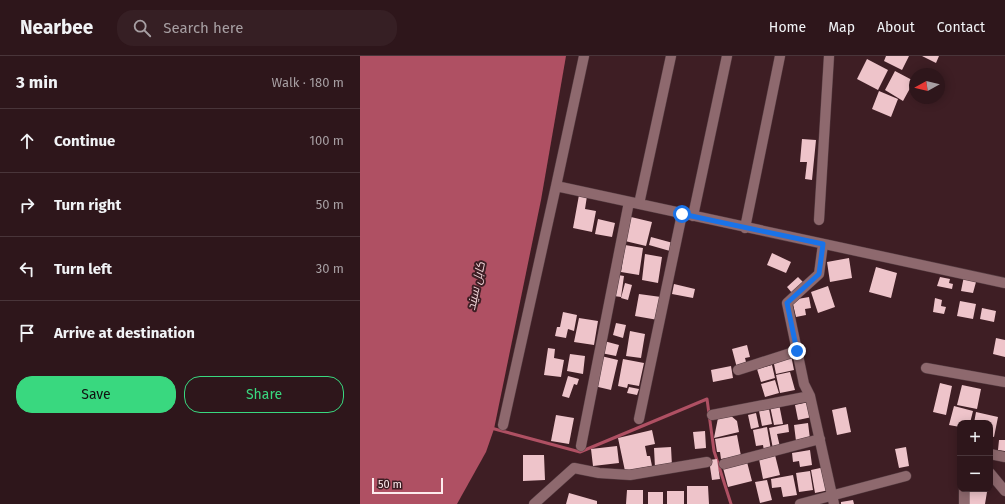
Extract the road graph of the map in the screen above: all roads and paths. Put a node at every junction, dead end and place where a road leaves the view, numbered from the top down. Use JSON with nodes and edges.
{"nodes":[{"id":1,"x":584,"y":56,"type":"edge"},
{"id":2,"x":670,"y":56,"type":"edge"},
{"id":3,"x":727,"y":56,"type":"edge"},
{"id":4,"x":780,"y":56,"type":"edge"},
{"id":5,"x":829,"y":56,"type":"edge"},
{"id":6,"x":556,"y":186,"type":"junction"},
{"id":7,"x":634,"y":203,"type":"junction"},
{"id":8,"x":682,"y":214,"type":"junction"},
{"id":9,"x":693,"y":216,"type":"junction"},
{"id":10,"x":820,"y":220,"type":"dead end"},
{"id":11,"x":745,"y":228,"type":"junction"},
{"id":12,"x":823,"y":244,"type":"junction"},
{"id":13,"x":1005,"y":283,"type":"edge"},
{"id":14,"x":797,"y":351,"type":"junction"},
{"id":15,"x":926,"y":368,"type":"dead end"},
{"id":16,"x":738,"y":370,"type":"dead end"},
{"id":17,"x":1005,"y":382,"type":"edge"},
{"id":18,"x":810,"y":396,"type":"junction"},
{"id":19,"x":712,"y":415,"type":"dead end"},
{"id":20,"x":639,"y":419,"type":"dead end"},
{"id":21,"x":503,"y":425,"type":"dead end"},
{"id":22,"x":820,"y":440,"type":"junction"},
{"id":23,"x":581,"y":446,"type":"dead end"},
{"id":24,"x":993,"y":455,"type":"edge"},
{"id":25,"x":1005,"y":457,"type":"edge"},
{"id":26,"x":707,"y":462,"type":"dead end"},
{"id":27,"x":724,"y":464,"type":"dead end"},
{"id":28,"x":906,"y":476,"type":"dead end"},
{"id":29,"x":993,"y":477,"type":"edge"},
{"id":30,"x":1005,"y":491,"type":"edge"},
{"id":31,"x":964,"y":492,"type":"edge"},
{"id":32,"x":833,"y":500,"type":"edge"},
{"id":33,"x":534,"y":504,"type":"edge"},
{"id":34,"x":800,"y":504,"type":"edge"},
{"id":35,"x":964,"y":504,"type":"edge"}],
"edges":[{"from":1,"to":6,"type":"street"},
{"from":2,"to":7,"type":"street"},
{"from":3,"to":9,"type":"street"},
{"from":4,"to":11,"type":"street"},
{"from":5,"to":10,"type":"street"},
{"from":6,"to":7,"type":"street"},
{"from":6,"to":21,"type":"street"},
{"from":7,"to":8,"type":"street"},
{"from":7,"to":23,"type":"street"},
{"from":8,"to":9,"type":"street"},
{"from":8,"to":20,"type":"street"},
{"from":9,"to":11,"type":"street"},
{"from":11,"to":12,"type":"street"},
{"from":12,"to":13,"type":"street"},
{"from":12,"to":14,"type":"street"},
{"from":14,"to":16,"type":"street"},
{"from":14,"to":18,"type":"street"},
{"from":15,"to":17,"type":"street"},
{"from":18,"to":19,"type":"street"},
{"from":18,"to":22,"type":"street"},
{"from":22,"to":27,"type":"street"},
{"from":22,"to":32,"type":"street"},
{"from":24,"to":25,"type":"street"},
{"from":26,"to":33,"type":"street"},
{"from":28,"to":32,"type":"street"},
{"from":29,"to":30,"type":"street"},
{"from":31,"to":35,"type":"street"},
{"from":32,"to":34,"type":"street"}]}
